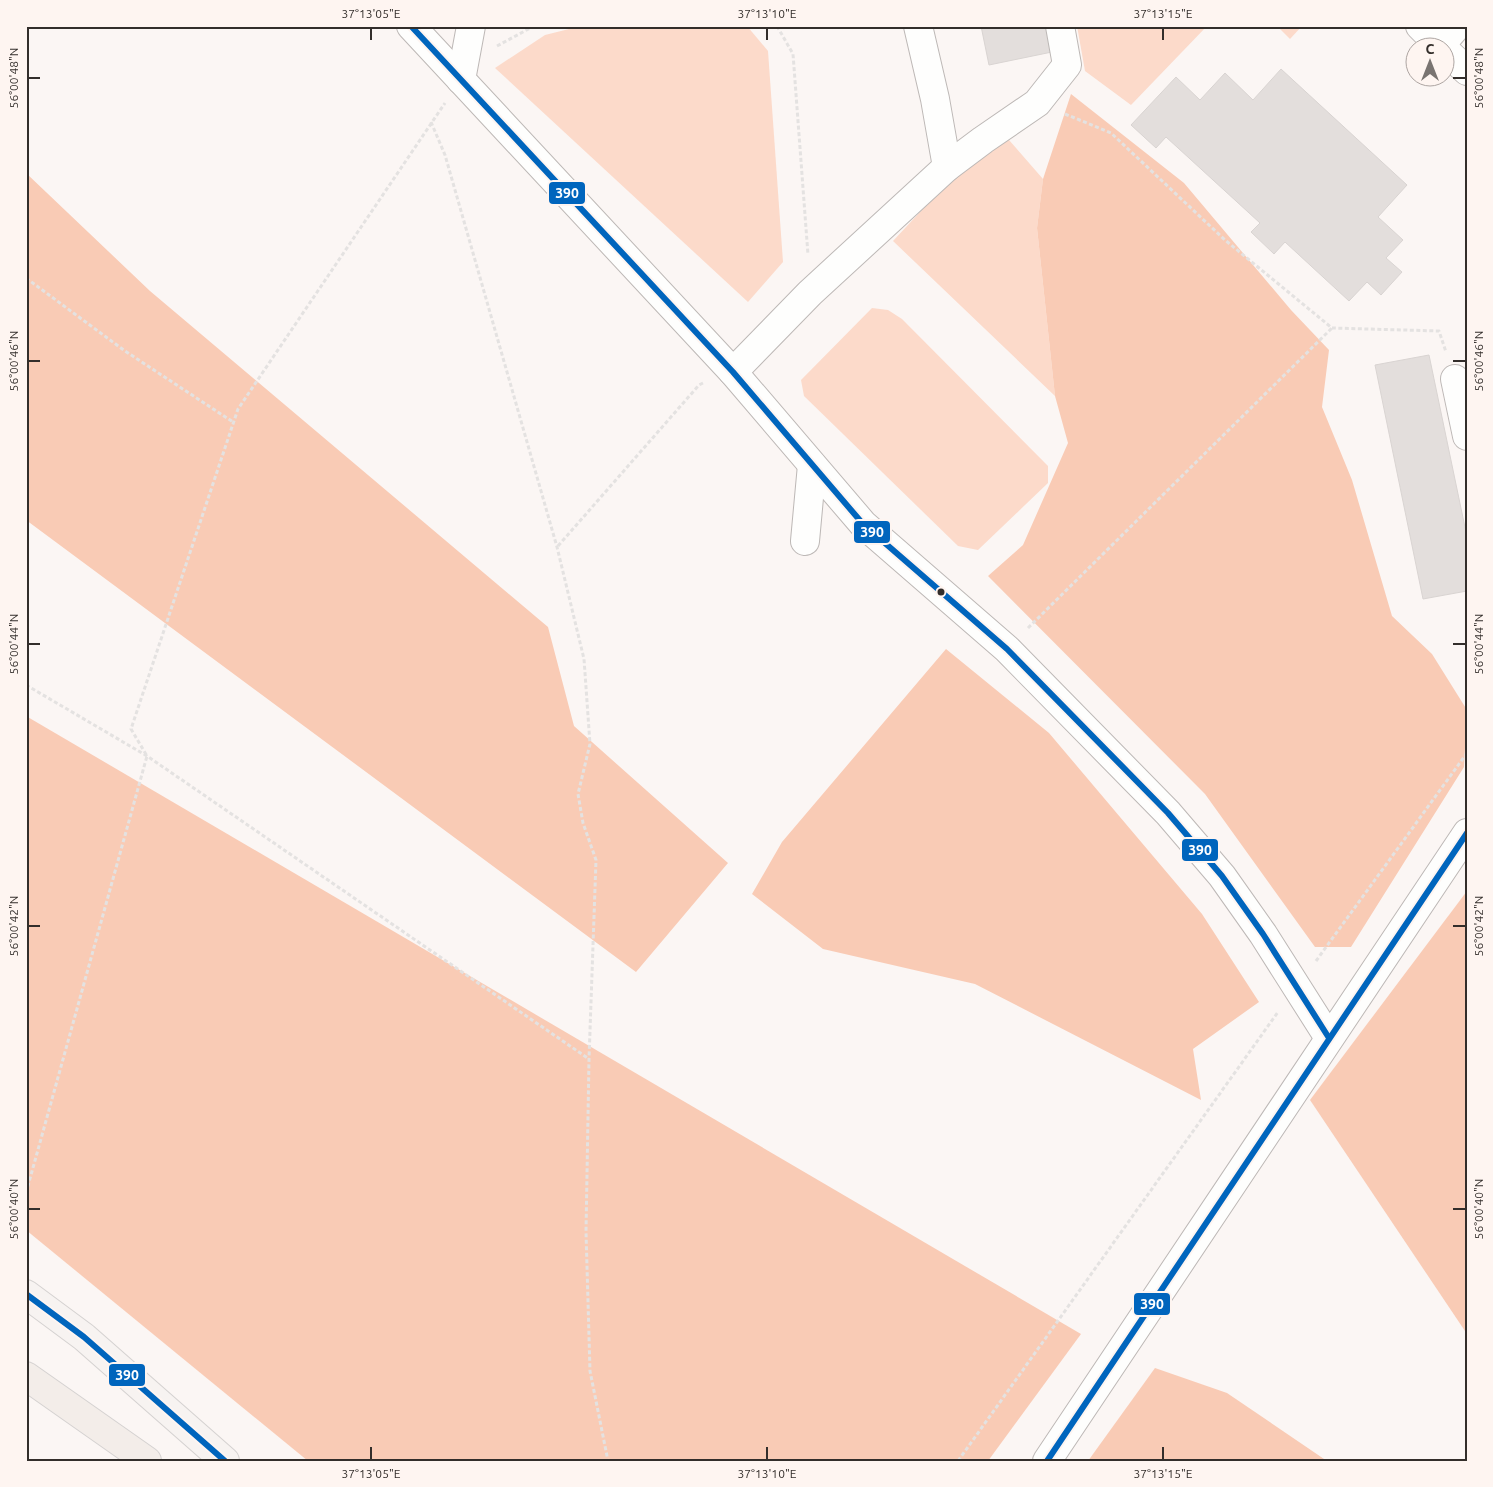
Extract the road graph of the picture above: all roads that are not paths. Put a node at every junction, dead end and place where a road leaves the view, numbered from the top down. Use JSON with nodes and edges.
{"nodes":[{"id":1,"x":411,"y":26,"type":"edge"},
{"id":2,"x":471,"y":26,"type":"edge"},
{"id":3,"x":918,"y":26,"type":"edge"},
{"id":4,"x":1060,"y":26,"type":"edge"},
{"id":5,"x":1420,"y":26,"type":"edge"},
{"id":6,"x":1438,"y":38,"type":"edge"},
{"id":7,"x":1456,"y":56,"type":"edge"},
{"id":8,"x":1467,"y":71,"type":"edge"},
{"id":9,"x":461,"y":80,"type":"junction"},
{"id":10,"x":947,"y":167,"type":"junction"},
{"id":11,"x":733,"y":372,"type":"junction"},
{"id":12,"x":1455,"y":378,"type":"dead end"},
{"id":13,"x":1467,"y":436,"type":"edge"},
{"id":14,"x":812,"y":465,"type":"junction"},
{"id":15,"x":805,"y":542,"type":"dead end"},
{"id":16,"x":1467,"y":833,"type":"edge"},
{"id":17,"x":1329,"y":1038,"type":"junction"},
{"id":18,"x":26,"y":1294,"type":"edge"},
{"id":19,"x":26,"y":1376,"type":"edge"},
{"id":20,"x":147,"y":1461,"type":"edge"},
{"id":21,"x":225,"y":1461,"type":"edge"},
{"id":22,"x":1047,"y":1461,"type":"edge"}],
"edges":[{"from":1,"to":9,"type":"street"},
{"from":2,"to":9,"type":"street"},
{"from":3,"to":10,"type":"street"},
{"from":4,"to":10,"type":"street"},
{"from":5,"to":6,"type":"street"},
{"from":7,"to":8,"type":"street"},
{"from":9,"to":11,"type":"street"},
{"from":10,"to":11,"type":"street"},
{"from":11,"to":14,"type":"street"},
{"from":12,"to":13,"type":"street"},
{"from":14,"to":15,"type":"street"},
{"from":14,"to":17,"type":"street"},
{"from":16,"to":17,"type":"street"},
{"from":17,"to":22,"type":"street"},
{"from":18,"to":21,"type":"main road"},
{"from":19,"to":20,"type":"highway"}]}
